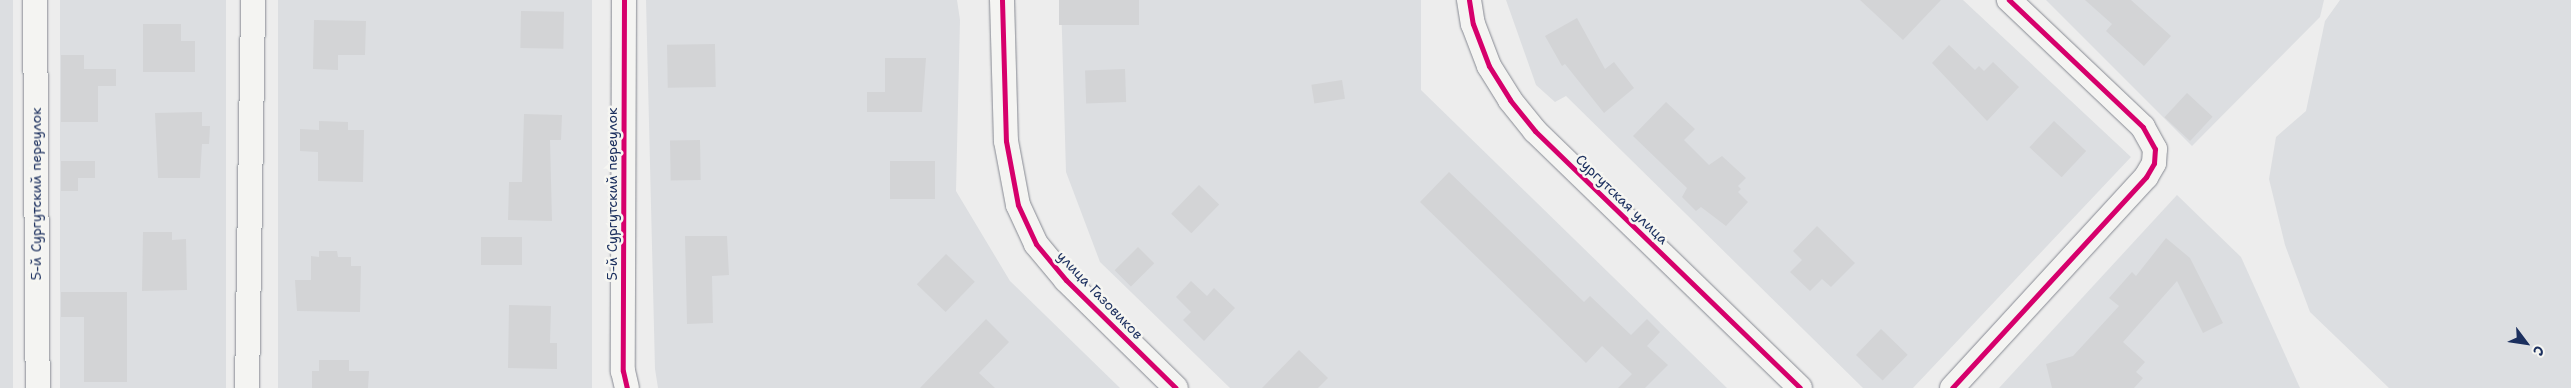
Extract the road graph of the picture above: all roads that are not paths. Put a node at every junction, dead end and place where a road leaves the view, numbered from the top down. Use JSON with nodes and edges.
{"nodes":[{"id":1,"x":35,"y":0,"type":"edge"},
{"id":2,"x":253,"y":0,"type":"edge"},
{"id":3,"x":624,"y":0,"type":"edge"},
{"id":4,"x":1002,"y":0,"type":"edge"},
{"id":5,"x":1469,"y":0,"type":"edge"},
{"id":6,"x":2009,"y":0,"type":"edge"},
{"id":7,"x":38,"y":388,"type":"edge"},
{"id":8,"x":247,"y":388,"type":"edge"},
{"id":9,"x":628,"y":388,"type":"edge"},
{"id":10,"x":1176,"y":388,"type":"edge"},
{"id":11,"x":1800,"y":388,"type":"edge"},
{"id":12,"x":1952,"y":388,"type":"edge"}],
"edges":[{"from":1,"to":7,"type":"street","name":"5-й Сургутский переулок"},
{"from":2,"to":8,"type":"street"},
{"from":3,"to":9,"type":"street","name":"5-й Сургутский переулок"},
{"from":4,"to":10,"type":"street","name":"улица Газовиков"},
{"from":5,"to":11,"type":"street","name":"Сургутская улица"},
{"from":6,"to":12,"type":"street"}]}
